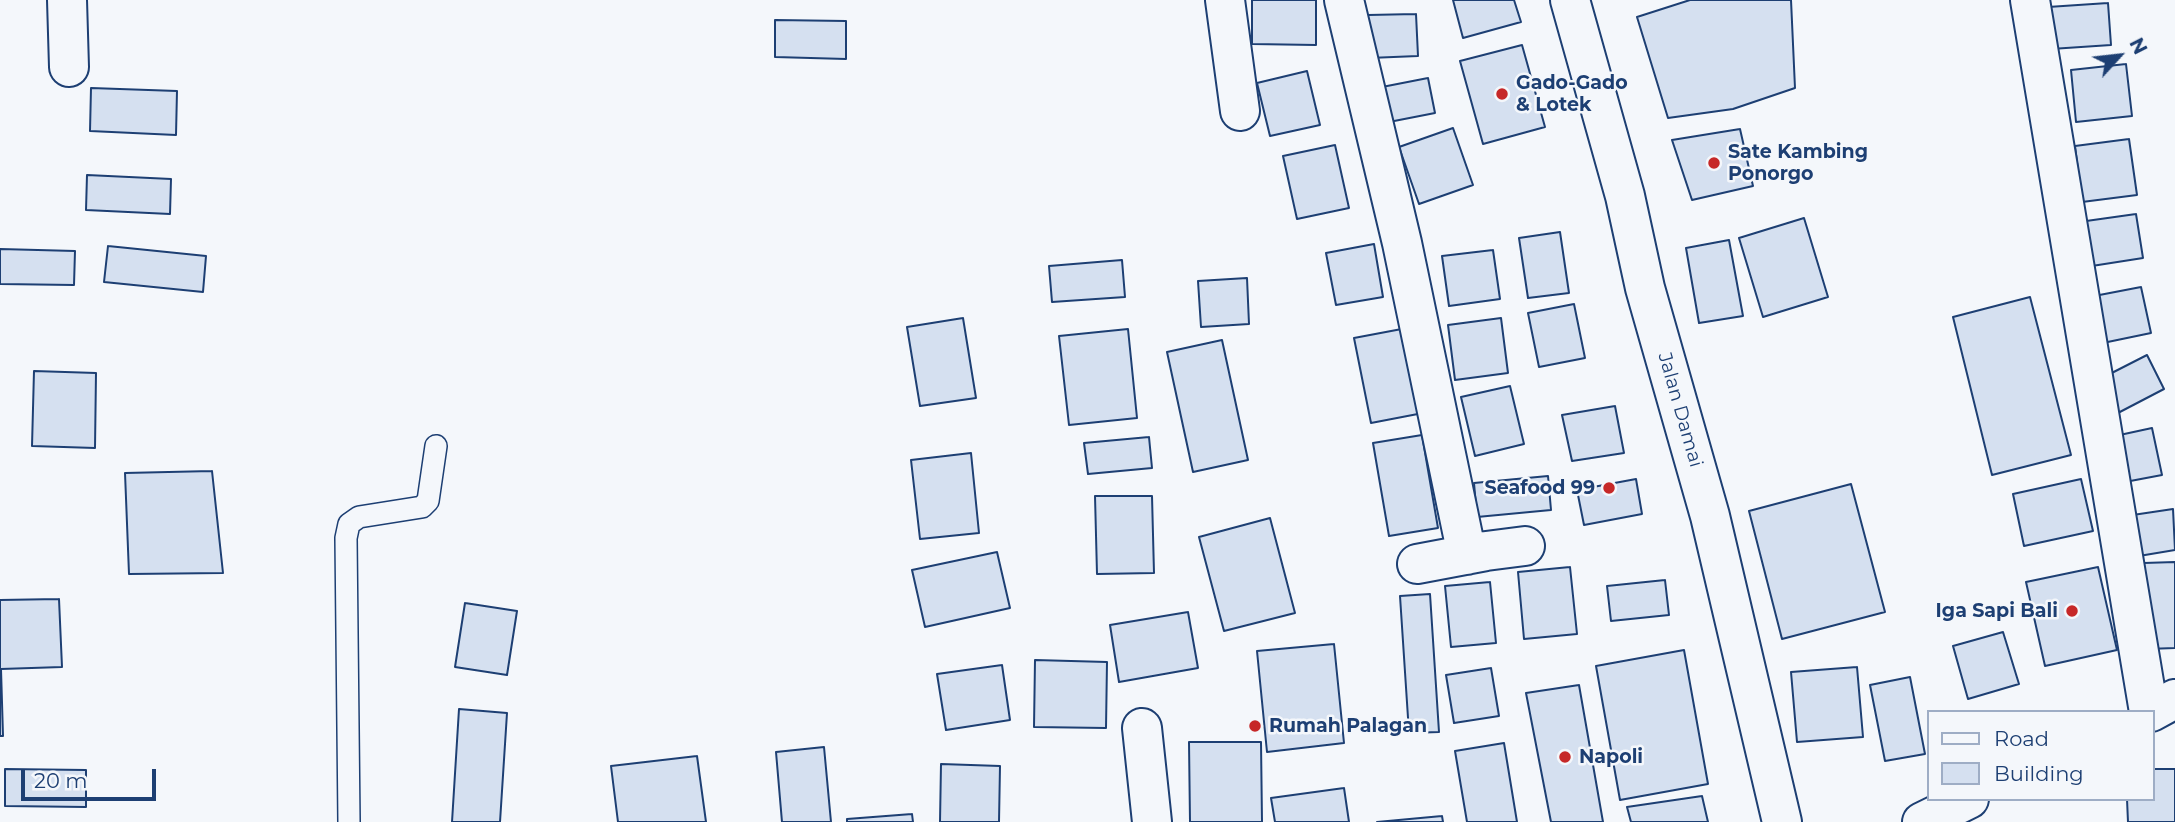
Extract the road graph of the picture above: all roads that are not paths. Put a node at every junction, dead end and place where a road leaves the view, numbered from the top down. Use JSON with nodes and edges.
{"nodes":[{"id":1,"x":67,"y":0,"type":"edge"},
{"id":2,"x":1225,"y":0,"type":"edge"},
{"id":3,"x":1344,"y":0,"type":"edge"},
{"id":4,"x":1570,"y":0,"type":"edge"},
{"id":5,"x":2030,"y":0,"type":"edge"},
{"id":6,"x":69,"y":67,"type":"dead end"},
{"id":7,"x":1240,"y":111,"type":"dead end"},
{"id":8,"x":436,"y":446,"type":"dead end"},
{"id":9,"x":1525,"y":545,"type":"dead end"},
{"id":10,"x":1466,"y":555,"type":"junction"},
{"id":11,"x":1417,"y":564,"type":"dead end"},
{"id":12,"x":2175,"y":699,"type":"edge"},
{"id":13,"x":2150,"y":710,"type":"edge"},
{"id":14,"x":2154,"y":710,"type":"edge"},
{"id":15,"x":1142,"y":728,"type":"dead end"},
{"id":16,"x":1965,"y":801,"type":"edge"},
{"id":17,"x":349,"y":822,"type":"edge"},
{"id":18,"x":1152,"y":822,"type":"edge"},
{"id":19,"x":1782,"y":822,"type":"edge"},
{"id":20,"x":1922,"y":822,"type":"edge"}],
"edges":[{"from":1,"to":6,"type":"street"},
{"from":2,"to":7,"type":"street"},
{"from":3,"to":10,"type":"street"},
{"from":4,"to":19,"type":"street","name":"Jalan Damai"},
{"from":5,"to":13,"type":"street"},
{"from":8,"to":17,"type":"lane"},
{"from":9,"to":10,"type":"street"},
{"from":10,"to":11,"type":"street"},
{"from":12,"to":14,"type":"street"},
{"from":15,"to":18,"type":"street"},
{"from":16,"to":20,"type":"street"}]}
